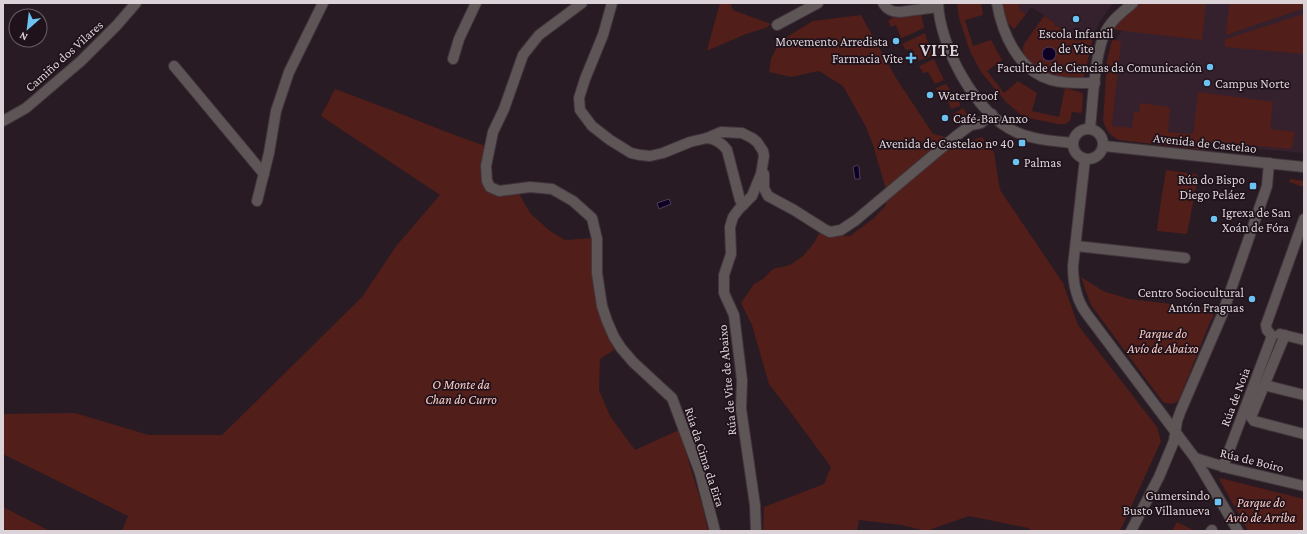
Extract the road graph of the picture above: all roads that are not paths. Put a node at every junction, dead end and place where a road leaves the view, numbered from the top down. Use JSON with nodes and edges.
{"nodes":[{"id":1,"x":136,"y":3,"type":"edge"},
{"id":2,"x":323,"y":3,"type":"edge"},
{"id":3,"x":476,"y":3,"type":"edge"},
{"id":4,"x":582,"y":3,"type":"edge"},
{"id":5,"x":612,"y":3,"type":"edge"},
{"id":6,"x":818,"y":3,"type":"edge"},
{"id":7,"x":883,"y":3,"type":"edge"},
{"id":8,"x":998,"y":3,"type":"edge"},
{"id":9,"x":1133,"y":3,"type":"edge"},
{"id":10,"x":938,"y":5,"type":"edge"},
{"id":11,"x":777,"y":25,"type":"dead end"},
{"id":12,"x":453,"y":59,"type":"dead end"},
{"id":13,"x":174,"y":66,"type":"dead end"},
{"id":14,"x":1095,"y":83,"type":"junction"},
{"id":15,"x":992,"y":114,"type":"junction"},
{"id":16,"x":4,"y":120,"type":"edge"},
{"id":17,"x":1090,"y":128,"type":"junction"},
{"id":18,"x":707,"y":138,"type":"junction"},
{"id":19,"x":1073,"y":143,"type":"junction"},
{"id":20,"x":1104,"y":146,"type":"junction"},
{"id":21,"x":1085,"y":159,"type":"junction"},
{"id":22,"x":1270,"y":163,"type":"junction"},
{"id":23,"x":762,"y":167,"type":"junction"},
{"id":24,"x":1304,"y":167,"type":"edge"},
{"id":25,"x":264,"y":174,"type":"junction"},
{"id":26,"x":257,"y":201,"type":"dead end"},
{"id":27,"x":743,"y":205,"type":"junction"},
{"id":28,"x":1304,"y":219,"type":"edge"},
{"id":29,"x":1076,"y":246,"type":"junction"},
{"id":30,"x":1185,"y":258,"type":"dead end"},
{"id":31,"x":1285,"y":335,"type":"junction"},
{"id":32,"x":1272,"y":336,"type":"junction"},
{"id":33,"x":1304,"y":340,"type":"edge"},
{"id":34,"x":1264,"y":385,"type":"junction"},
{"id":35,"x":1304,"y":395,"type":"edge"},
{"id":36,"x":1158,"y":409,"type":"junction"},
{"id":37,"x":1181,"y":410,"type":"junction"},
{"id":38,"x":1175,"y":432,"type":"junction"},
{"id":39,"x":1304,"y":434,"type":"edge"},
{"id":40,"x":1195,"y":458,"type":"junction"},
{"id":41,"x":1223,"y":467,"type":"junction"},
{"id":42,"x":1304,"y":486,"type":"edge"},
{"id":43,"x":715,"y":531,"type":"edge"},
{"id":44,"x":756,"y":531,"type":"edge"},
{"id":45,"x":1131,"y":531,"type":"edge"},
{"id":46,"x":1238,"y":531,"type":"edge"}],
"edges":[{"from":1,"to":16,"type":"street","name":"Camiño dos Vilares"},
{"from":2,"to":25,"type":"street"},
{"from":3,"to":12,"type":"street"},
{"from":4,"to":43,"type":"street","name":"Rúa da Cima da Eira"},
{"from":5,"to":18,"type":"street","name":"Rúa de Vite de Abaixo"},
{"from":6,"to":11,"type":"street"},
{"from":7,"to":10,"type":"street"},
{"from":8,"to":14,"type":"street"},
{"from":9,"to":14,"type":"street"},
{"from":10,"to":15,"type":"street"},
{"from":13,"to":25,"type":"street"},
{"from":14,"to":17,"type":"street"},
{"from":15,"to":19,"type":"street"},
{"from":15,"to":23,"type":"street","name":"Rúa de Vite de Abaixo"},
{"from":17,"to":19,"type":"street"},
{"from":17,"to":20,"type":"street"},
{"from":18,"to":23,"type":"street","name":"Rúa de Vite de Abaixo"},
{"from":18,"to":27,"type":"street"},
{"from":19,"to":21,"type":"street"},
{"from":20,"to":21,"type":"street"},
{"from":20,"to":22,"type":"street","name":"Avenida de Castelao"},
{"from":21,"to":29,"type":"street"},
{"from":22,"to":24,"type":"street","name":"Avenida de Castelao"},
{"from":22,"to":37,"type":"street"},
{"from":23,"to":27,"type":"street","name":"Rúa de Vite de Abaixo"},
{"from":25,"to":26,"type":"street"},
{"from":27,"to":44,"type":"street","name":"Rúa de Vite de Abaixo"},
{"from":28,"to":32,"type":"street"},
{"from":29,"to":30,"type":"street"},
{"from":29,"to":36,"type":"street"},
{"from":31,"to":32,"type":"street"},
{"from":31,"to":33,"type":"street"},
{"from":31,"to":34,"type":"street","name":"Rúa de Noia"},
{"from":32,"to":41,"type":"street","name":"Rúa de Noia"},
{"from":34,"to":35,"type":"street"},
{"from":34,"to":39,"type":"street","name":"Rúa de Noia"},
{"from":36,"to":37,"type":"street"},
{"from":36,"to":38,"type":"street"},
{"from":37,"to":38,"type":"street"},
{"from":38,"to":40,"type":"street"},
{"from":38,"to":45,"type":"street"},
{"from":40,"to":41,"type":"street","name":"Rúa de Boiro"},
{"from":40,"to":46,"type":"street"},
{"from":41,"to":42,"type":"street","name":"Rúa de Boiro"}]}
